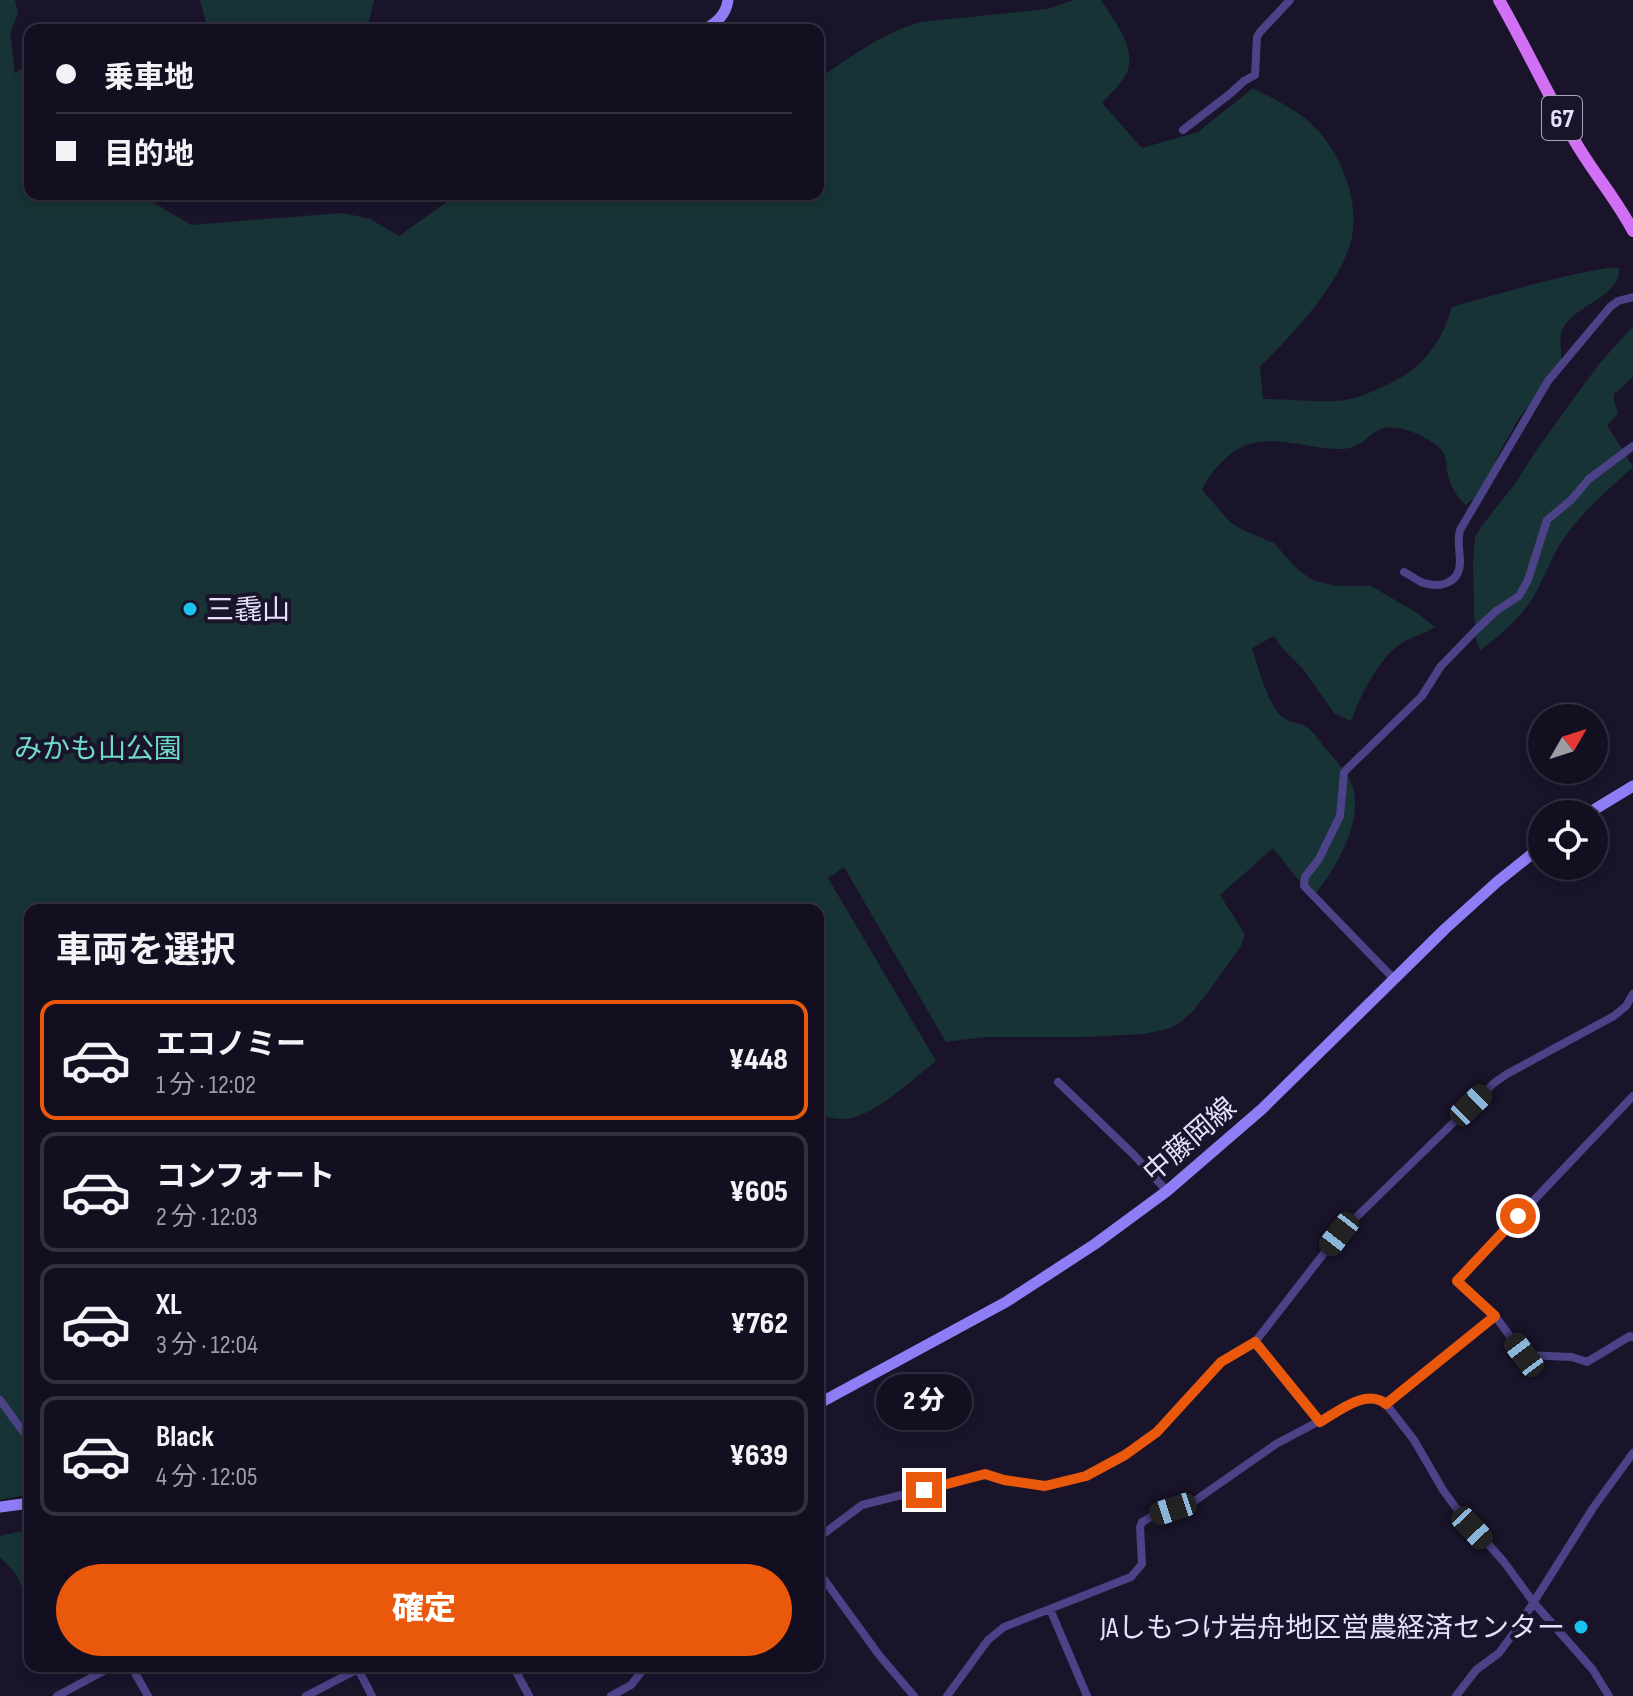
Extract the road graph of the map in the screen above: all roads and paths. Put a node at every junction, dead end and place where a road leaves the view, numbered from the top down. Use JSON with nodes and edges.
{"nodes":[{"id":1,"x":728,"y":0,"type":"edge"},
{"id":2,"x":1290,"y":0,"type":"edge"},
{"id":3,"x":1499,"y":0,"type":"edge"},
{"id":4,"x":712,"y":24,"type":"edge"},
{"id":5,"x":1183,"y":130,"type":"dead end"},
{"id":6,"x":1633,"y":231,"type":"edge"},
{"id":7,"x":1633,"y":297,"type":"edge"},
{"id":8,"x":1633,"y":446,"type":"edge"},
{"id":9,"x":1404,"y":572,"type":"dead end"},
{"id":10,"x":1633,"y":786,"type":"edge"},
{"id":11,"x":1608,"y":801,"type":"edge"},
{"id":12,"x":1528,"y":857,"type":"edge"},
{"id":13,"x":1394,"y":979,"type":"junction"},
{"id":14,"x":1633,"y":994,"type":"edge"},
{"id":15,"x":1058,"y":1082,"type":"dead end"},
{"id":16,"x":1633,"y":1096,"type":"edge"},
{"id":17,"x":1167,"y":1191,"type":"junction"},
{"id":18,"x":1495,"y":1316,"type":"junction"},
{"id":19,"x":1633,"y":1337,"type":"edge"},
{"id":20,"x":1255,"y":1342,"type":"junction"},
{"id":21,"x":0,"y":1400,"type":"edge"},
{"id":22,"x":824,"y":1401,"type":"edge"},
{"id":23,"x":1386,"y":1404,"type":"junction"},
{"id":24,"x":1320,"y":1422,"type":"junction"},
{"id":25,"x":24,"y":1433,"type":"edge"},
{"id":26,"x":1633,"y":1453,"type":"edge"},
{"id":27,"x":24,"y":1504,"type":"edge"},
{"id":28,"x":0,"y":1507,"type":"edge"},
{"id":29,"x":824,"y":1534,"type":"edge"},
{"id":30,"x":824,"y":1579,"type":"edge"},
{"id":31,"x":1534,"y":1603,"type":"junction"},
{"id":32,"x":1050,"y":1609,"type":"junction"},
{"id":33,"x":102,"y":1672,"type":"edge"},
{"id":34,"x":134,"y":1672,"type":"edge"},
{"id":35,"x":350,"y":1672,"type":"edge"},
{"id":36,"x":361,"y":1672,"type":"edge"},
{"id":37,"x":516,"y":1672,"type":"edge"},
{"id":38,"x":641,"y":1672,"type":"edge"},
{"id":39,"x":631,"y":1685,"type":"junction"},
{"id":40,"x":57,"y":1696,"type":"edge"},
{"id":41,"x":148,"y":1696,"type":"edge"},
{"id":42,"x":306,"y":1696,"type":"edge"},
{"id":43,"x":372,"y":1696,"type":"edge"},
{"id":44,"x":529,"y":1696,"type":"edge"},
{"id":45,"x":611,"y":1696,"type":"edge"},
{"id":46,"x":636,"y":1696,"type":"edge"},
{"id":47,"x":914,"y":1696,"type":"edge"},
{"id":48,"x":947,"y":1696,"type":"edge"},
{"id":49,"x":1087,"y":1696,"type":"edge"},
{"id":50,"x":1456,"y":1696,"type":"edge"},
{"id":51,"x":1609,"y":1696,"type":"edge"}],
"edges":[{"from":1,"to":4,"type":"main road"},
{"from":2,"to":5,"type":"street"},
{"from":3,"to":6,"type":"main road","number":"67"},
{"from":7,"to":9,"type":"street"},
{"from":8,"to":13,"type":"street"},
{"from":10,"to":11,"type":"main road"},
{"from":12,"to":13,"type":"main road","name":"中藤岡線"},
{"from":13,"to":17,"type":"main road","name":"中藤岡線"},
{"from":14,"to":20,"type":"street"},
{"from":15,"to":17,"type":"street"},
{"from":16,"to":18,"type":"street"},
{"from":17,"to":22,"type":"main road","name":"中藤岡線"},
{"from":18,"to":19,"type":"street"},
{"from":18,"to":23,"type":"street"},
{"from":20,"to":24,"type":"street"},
{"from":20,"to":29,"type":"street"},
{"from":21,"to":25,"type":"street"},
{"from":23,"to":24,"type":"street"},
{"from":23,"to":31,"type":"street"},
{"from":24,"to":32,"type":"street"},
{"from":26,"to":31,"type":"street"},
{"from":27,"to":28,"type":"main road"},
{"from":30,"to":47,"type":"street"},
{"from":31,"to":50,"type":"street"},
{"from":31,"to":51,"type":"street"},
{"from":32,"to":48,"type":"street"},
{"from":32,"to":49,"type":"street"},
{"from":33,"to":40,"type":"street"},
{"from":34,"to":41,"type":"street"},
{"from":35,"to":42,"type":"street"},
{"from":36,"to":43,"type":"street"},
{"from":37,"to":44,"type":"street"},
{"from":38,"to":39,"type":"street"},
{"from":39,"to":45,"type":"street"},
{"from":39,"to":46,"type":"street"}]}
